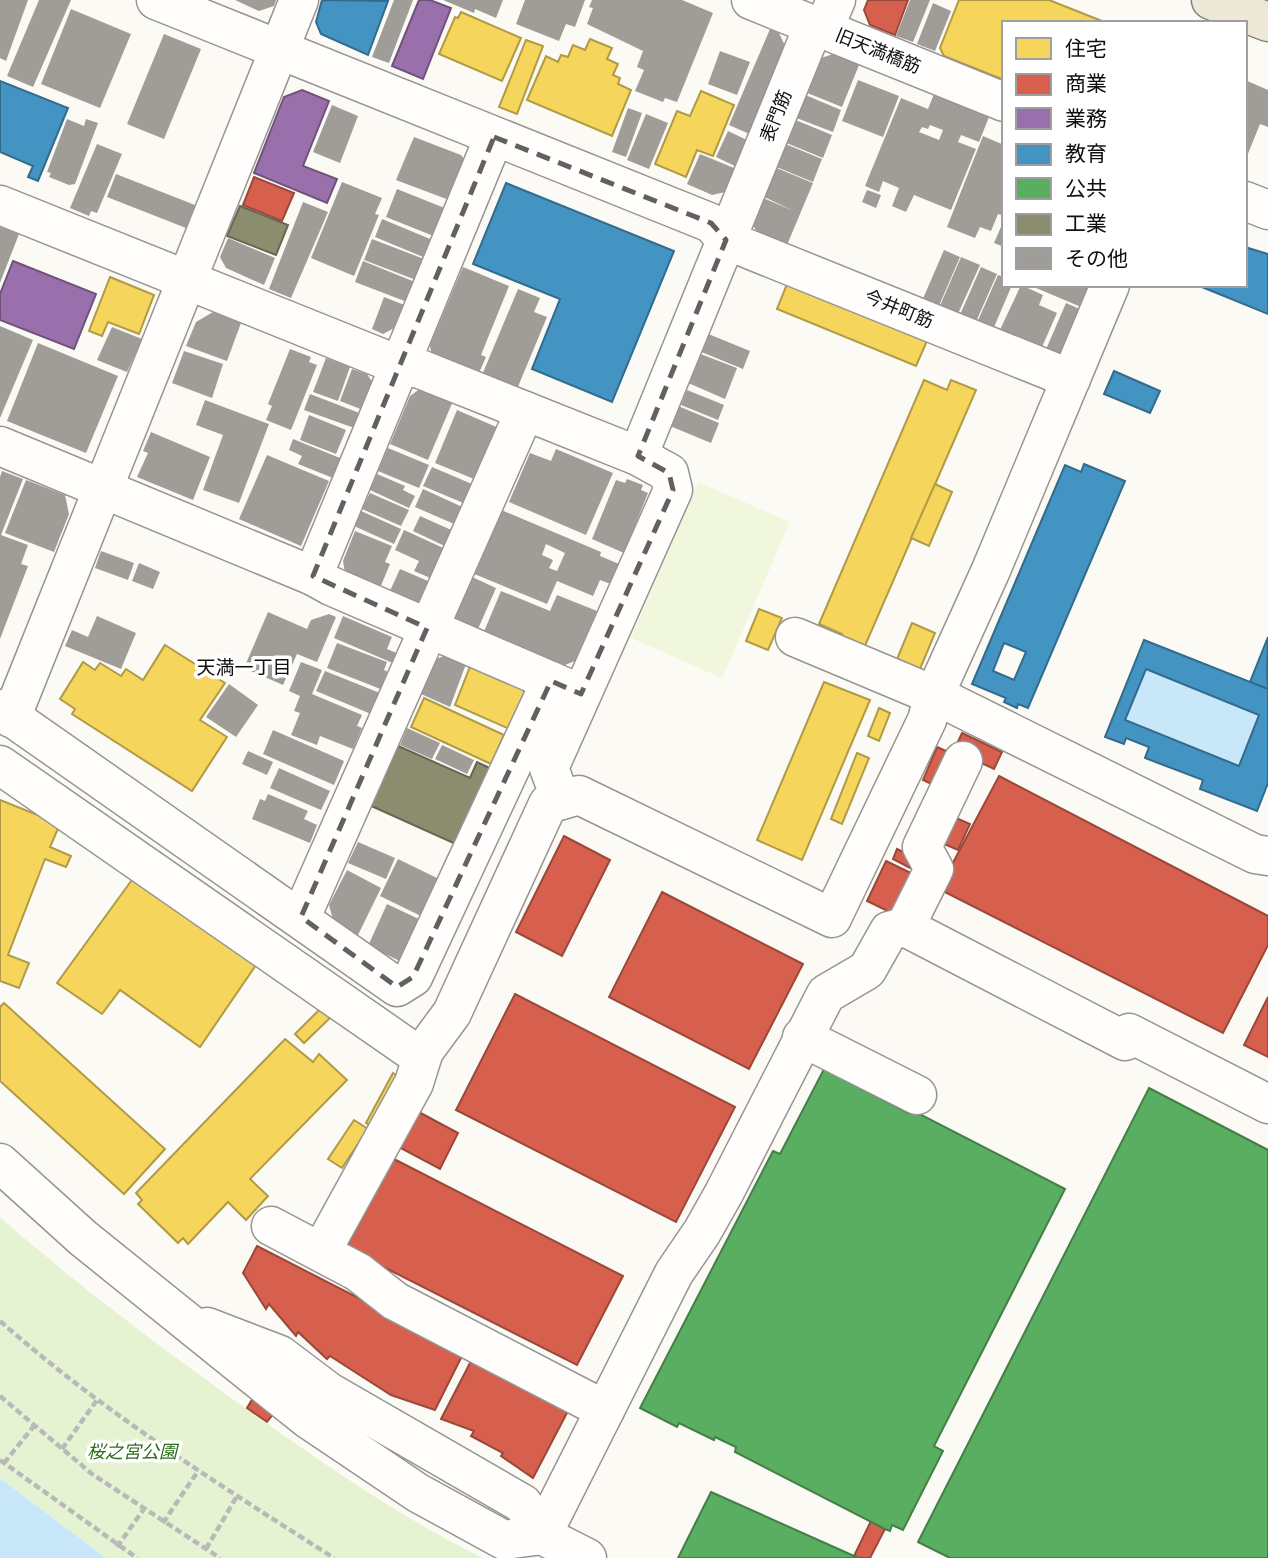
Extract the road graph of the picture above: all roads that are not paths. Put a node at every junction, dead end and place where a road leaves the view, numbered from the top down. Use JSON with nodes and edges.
{"nodes":[{"id":1,"x":156,"y":0,"type":"edge"},
{"id":2,"x":299,"y":0,"type":"edge"},
{"id":3,"x":751,"y":0,"type":"edge"},
{"id":4,"x":1218,"y":7,"type":"edge"},
{"id":5,"x":830,"y":14,"type":"edge"},
{"id":6,"x":1268,"y":22,"type":"edge"},
{"id":7,"x":279,"y":49,"type":"junction"},
{"id":8,"x":1002,"y":101,"type":"edge"},
{"id":9,"x":494,"y":137,"type":"junction"},
{"id":10,"x":1247,"y":202,"type":"edge"},
{"id":11,"x":0,"y":205,"type":"edge"},
{"id":12,"x":1268,"y":210,"type":"edge"},
{"id":13,"x":726,"y":240,"type":"junction"},
{"id":14,"x":187,"y":280,"type":"junction"},
{"id":15,"x":1109,"y":287,"type":"edge"},
{"id":16,"x":401,"y":366,"type":"junction"},
{"id":17,"x":1071,"y":379,"type":"junction"},
{"id":18,"x":525,"y":411,"type":"junction"},
{"id":19,"x":0,"y":446,"type":"edge"},
{"id":20,"x":638,"y":456,"type":"junction"},
{"id":21,"x":102,"y":488,"type":"junction"},
{"id":22,"x":313,"y":576,"type":"junction"},
{"id":23,"x":427,"y":628,"type":"junction"},
{"id":24,"x":795,"y":637,"type":"dead end"},
{"id":25,"x":566,"y":688,"type":"junction"},
{"id":26,"x":933,"y":698,"type":"junction"},
{"id":27,"x":5,"y":713,"type":"edge"},
{"id":28,"x":963,"y":761,"type":"dead end"},
{"id":29,"x":0,"y":765,"type":"edge"},
{"id":30,"x":561,"y":800,"type":"junction"},
{"id":31,"x":1267,"y":853,"type":"edge"},
{"id":32,"x":838,"y":907,"type":"junction"},
{"id":33,"x":301,"y":917,"type":"junction"},
{"id":34,"x":897,"y":929,"type":"junction"},
{"id":35,"x":802,"y":1037,"type":"junction"},
{"id":36,"x":424,"y":1051,"type":"junction"},
{"id":37,"x":917,"y":1095,"type":"dead end"},
{"id":38,"x":1268,"y":1104,"type":"edge"},
{"id":39,"x":0,"y":1163,"type":"edge"},
{"id":40,"x":271,"y":1226,"type":"dead end"},
{"id":41,"x":321,"y":1252,"type":"junction"},
{"id":42,"x":184,"y":1320,"type":"junction"},
{"id":43,"x":604,"y":1410,"type":"junction"},
{"id":44,"x":439,"y":1457,"type":"junction"},
{"id":45,"x":418,"y":1493,"type":"junction"},
{"id":46,"x":542,"y":1535,"type":"junction"},
{"id":47,"x":587,"y":1558,"type":"edge"}],
"edges":[{"from":1,"to":7,"type":"street","name":"今井町筋"},
{"from":2,"to":7,"type":"street"},
{"from":3,"to":5,"type":"street","name":"旧天満橋筋"},
{"from":4,"to":6,"type":"main road"},
{"from":5,"to":8,"type":"street","name":"旧天満橋筋"},
{"from":5,"to":13,"type":"street","name":"表門筋"},
{"from":7,"to":9,"type":"street","name":"今井町筋"},
{"from":7,"to":14,"type":"street"},
{"from":9,"to":13,"type":"street","name":"今井町筋"},
{"from":9,"to":16,"type":"street"},
{"from":10,"to":12,"type":"street"},
{"from":11,"to":14,"type":"street"},
{"from":13,"to":17,"type":"street","name":"今井町筋"},
{"from":13,"to":20,"type":"street","name":"表門筋"},
{"from":14,"to":16,"type":"street"},
{"from":14,"to":21,"type":"street"},
{"from":15,"to":17,"type":"street"},
{"from":16,"to":18,"type":"street"},
{"from":16,"to":22,"type":"street"},
{"from":17,"to":26,"type":"street"},
{"from":18,"to":20,"type":"street"},
{"from":18,"to":23,"type":"street"},
{"from":19,"to":21,"type":"street"},
{"from":20,"to":25,"type":"street"},
{"from":21,"to":22,"type":"street"},
{"from":21,"to":27,"type":"street"},
{"from":22,"to":23,"type":"street"},
{"from":23,"to":25,"type":"street"},
{"from":23,"to":33,"type":"street"},
{"from":24,"to":26,"type":"street"},
{"from":25,"to":30,"type":"street"},
{"from":25,"to":33,"type":"street"},
{"from":26,"to":31,"type":"street"},
{"from":26,"to":32,"type":"street"},
{"from":27,"to":33,"type":"street"},
{"from":28,"to":34,"type":"street"},
{"from":29,"to":36,"type":"street"},
{"from":30,"to":32,"type":"street"},
{"from":30,"to":36,"type":"street"},
{"from":32,"to":34,"type":"street"},
{"from":34,"to":35,"type":"street"},
{"from":34,"to":38,"type":"street"},
{"from":35,"to":37,"type":"street"},
{"from":35,"to":43,"type":"street"},
{"from":36,"to":41,"type":"street"},
{"from":39,"to":42,"type":"street"},
{"from":40,"to":41,"type":"street"},
{"from":41,"to":43,"type":"street"},
{"from":42,"to":44,"type":"street"},
{"from":42,"to":45,"type":"street"},
{"from":43,"to":46,"type":"street"},
{"from":44,"to":45,"type":"street"},
{"from":44,"to":46,"type":"street"},
{"from":45,"to":46,"type":"street"},
{"from":46,"to":47,"type":"street"}]}
